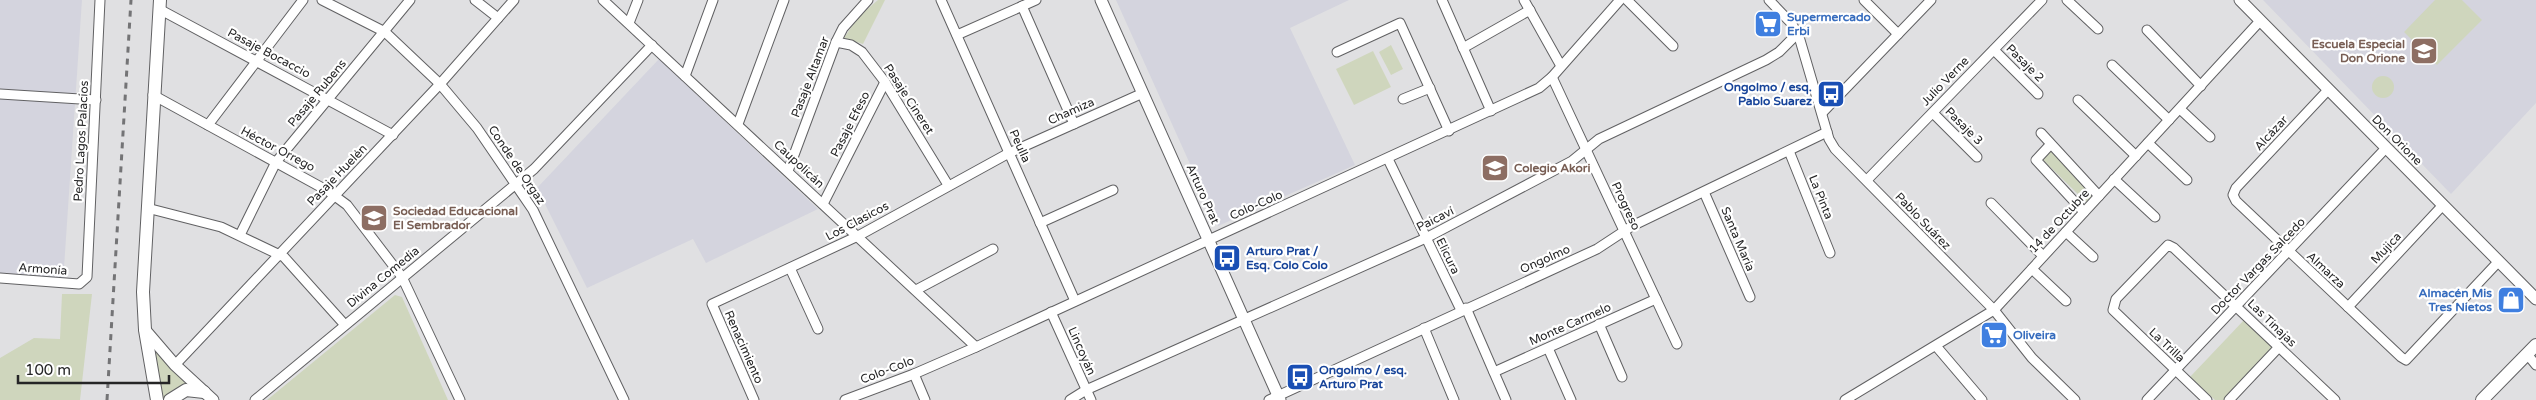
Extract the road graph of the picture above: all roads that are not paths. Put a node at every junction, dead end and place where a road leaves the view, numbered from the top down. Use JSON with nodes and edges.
{"nodes":[{"id":1,"x":100,"y":0,"type":"edge"},
{"id":2,"x":303,"y":0,"type":"edge"},
{"id":3,"x":322,"y":0,"type":"edge"},
{"id":4,"x":410,"y":0,"type":"edge"},
{"id":5,"x":475,"y":0,"type":"edge"},
{"id":6,"x":514,"y":0,"type":"edge"},
{"id":7,"x":603,"y":0,"type":"edge"},
{"id":8,"x":638,"y":0,"type":"edge"},
{"id":9,"x":713,"y":0,"type":"edge"},
{"id":10,"x":784,"y":0,"type":"edge"},
{"id":11,"x":868,"y":0,"type":"edge"},
{"id":12,"x":941,"y":0,"type":"edge"},
{"id":13,"x":1036,"y":0,"type":"edge"},
{"id":14,"x":1102,"y":0,"type":"edge"},
{"id":15,"x":1442,"y":0,"type":"edge"},
{"id":16,"x":1524,"y":0,"type":"edge"},
{"id":17,"x":1620,"y":0,"type":"edge"},
{"id":18,"x":1627,"y":0,"type":"edge"},
{"id":19,"x":1769,"y":0,"type":"edge"},
{"id":20,"x":1864,"y":0,"type":"edge"},
{"id":21,"x":1931,"y":0,"type":"edge"},
{"id":22,"x":2042,"y":0,"type":"edge"},
{"id":23,"x":2067,"y":0,"type":"edge"},
{"id":24,"x":2240,"y":0,"type":"edge"},
{"id":25,"x":160,"y":5,"type":"edge"},
{"id":26,"x":1022,"y":6,"type":"junction"},
{"id":27,"x":1530,"y":10,"type":"junction"},
{"id":28,"x":498,"y":18,"type":"junction"},
{"id":29,"x":2260,"y":21,"type":"junction"},
{"id":30,"x":629,"y":23,"type":"junction"},
{"id":31,"x":2098,"y":30,"type":"dead end"},
{"id":32,"x":2147,"y":30,"type":"dead end"},
{"id":33,"x":385,"y":32,"type":"junction"},
{"id":34,"x":1797,"y":34,"type":"junction"},
{"id":35,"x":1898,"y":34,"type":"junction"},
{"id":36,"x":958,"y":35,"type":"junction"},
{"id":37,"x":836,"y":42,"type":"junction"},
{"id":38,"x":652,"y":45,"type":"junction"},
{"id":39,"x":1673,"y":46,"type":"dead end"},
{"id":40,"x":1463,"y":48,"type":"junction"},
{"id":41,"x":1994,"y":50,"type":"junction"},
{"id":42,"x":1337,"y":52,"type":"dead end"},
{"id":43,"x":256,"y":60,"type":"junction"},
{"id":44,"x":2112,"y":65,"type":"dead end"},
{"id":45,"x":1561,"y":66,"type":"junction"},
{"id":46,"x":686,"y":76,"type":"junction"},
{"id":47,"x":1552,"y":78,"type":"junction"},
{"id":48,"x":885,"y":82,"type":"junction"},
{"id":49,"x":440,"y":84,"type":"junction"},
{"id":50,"x":2201,"y":86,"type":"junction"},
{"id":51,"x":1430,"y":88,"type":"junction"},
{"id":52,"x":2328,"y":90,"type":"junction"},
{"id":53,"x":1143,"y":93,"type":"junction"},
{"id":54,"x":0,"y":94,"type":"edge"},
{"id":55,"x":2038,"y":94,"type":"dead end"},
{"id":56,"x":153,"y":95,"type":"junction"},
{"id":57,"x":329,"y":99,"type":"junction"},
{"id":58,"x":1404,"y":99,"type":"dead end"},
{"id":59,"x":96,"y":100,"type":"junction"},
{"id":60,"x":2078,"y":100,"type":"dead end"},
{"id":61,"x":2180,"y":109,"type":"junction"},
{"id":62,"x":1491,"y":111,"type":"junction"},
{"id":63,"x":1933,"y":112,"type":"junction"},
{"id":64,"x":1822,"y":113,"type":"junction"},
{"id":65,"x":2169,"y":120,"type":"junction"},
{"id":66,"x":738,"y":124,"type":"junction"},
{"id":67,"x":1074,"y":124,"type":"junction"},
{"id":68,"x":208,"y":125,"type":"junction"},
{"id":69,"x":1449,"y":131,"type":"junction"},
{"id":70,"x":1827,"y":132,"type":"junction"},
{"id":71,"x":2041,"y":133,"type":"dead end"},
{"id":72,"x":393,"y":134,"type":"junction"},
{"id":73,"x":2210,"y":137,"type":"dead end"},
{"id":74,"x":2148,"y":143,"type":"junction"},
{"id":75,"x":2050,"y":145,"type":"junction"},
{"id":76,"x":2386,"y":148,"type":"junction"},
{"id":77,"x":1586,"y":150,"type":"junction"},
{"id":78,"x":1789,"y":151,"type":"junction"},
{"id":79,"x":1009,"y":152,"type":"junction"},
{"id":80,"x":2136,"y":156,"type":"junction"},
{"id":81,"x":1977,"y":157,"type":"dead end"},
{"id":82,"x":1388,"y":160,"type":"junction"},
{"id":83,"x":276,"y":162,"type":"junction"},
{"id":84,"x":788,"y":171,"type":"junction"},
{"id":85,"x":2114,"y":179,"type":"junction"},
{"id":86,"x":1867,"y":180,"type":"junction"},
{"id":87,"x":2187,"y":180,"type":"dead end"},
{"id":88,"x":517,"y":184,"type":"junction"},
{"id":89,"x":948,"y":184,"type":"junction"},
{"id":90,"x":1113,"y":190,"type":"dead end"},
{"id":91,"x":1704,"y":192,"type":"junction"},
{"id":92,"x":2233,"y":194,"type":"joint"},
{"id":93,"x":335,"y":195,"type":"junction"},
{"id":94,"x":2099,"y":196,"type":"junction"},
{"id":95,"x":1991,"y":203,"type":"dead end"},
{"id":96,"x":823,"y":204,"type":"junction"},
{"id":97,"x":2443,"y":205,"type":"junction"},
{"id":98,"x":147,"y":208,"type":"junction"},
{"id":99,"x":2084,"y":212,"type":"junction"},
{"id":100,"x":2155,"y":217,"type":"dead end"},
{"id":101,"x":1040,"y":223,"type":"junction"},
{"id":102,"x":1624,"y":232,"type":"junction"},
{"id":103,"x":2066,"y":232,"type":"junction"},
{"id":104,"x":240,"y":235,"type":"junction"},
{"id":105,"x":858,"y":236,"type":"junction"},
{"id":106,"x":1426,"y":238,"type":"junction"},
{"id":107,"x":1209,"y":241,"type":"junction"},
{"id":108,"x":993,"y":250,"type":"dead end"},
{"id":109,"x":2289,"y":252,"type":"junction"},
{"id":110,"x":1830,"y":253,"type":"dead end"},
{"id":111,"x":278,"y":255,"type":"junction"},
{"id":112,"x":2043,"y":256,"type":"junction"},
{"id":113,"x":2093,"y":257,"type":"dead end"},
{"id":114,"x":2499,"y":262,"type":"junction"},
{"id":115,"x":790,"y":268,"type":"junction"},
{"id":116,"x":2032,"y":269,"type":"junction"},
{"id":117,"x":402,"y":277,"type":"junction"},
{"id":118,"x":0,"y":278,"type":"edge"},
{"id":119,"x":83,"y":282,"type":"joint"},
{"id":120,"x":916,"y":290,"type":"junction"},
{"id":121,"x":1750,"y":297,"type":"dead end"},
{"id":122,"x":1656,"y":299,"type":"junction"},
{"id":123,"x":2536,"y":299,"type":"edge"},
{"id":124,"x":1075,"y":301,"type":"junction"},
{"id":125,"x":2066,"y":301,"type":"dead end"},
{"id":126,"x":712,"y":304,"type":"joint"},
{"id":127,"x":2237,"y":306,"type":"junction"},
{"id":128,"x":2113,"y":307,"type":"joint"},
{"id":129,"x":2348,"y":307,"type":"junction"},
{"id":130,"x":1463,"y":309,"type":"junction"},
{"id":131,"x":1994,"y":310,"type":"junction"},
{"id":132,"x":1051,"y":312,"type":"junction"},
{"id":133,"x":1244,"y":320,"type":"junction"},
{"id":134,"x":1600,"y":324,"type":"junction"},
{"id":135,"x":345,"y":325,"type":"junction"},
{"id":136,"x":1424,"y":328,"type":"junction"},
{"id":137,"x":818,"y":329,"type":"dead end"},
{"id":138,"x":145,"y":330,"type":"junction"},
{"id":139,"x":1677,"y":344,"type":"dead end"},
{"id":140,"x":1936,"y":346,"type":"junction"},
{"id":141,"x":976,"y":347,"type":"junction"},
{"id":142,"x":2279,"y":347,"type":"junction"},
{"id":143,"x":1548,"y":348,"type":"junction"},
{"id":144,"x":2532,"y":349,"type":"edge"},
{"id":145,"x":175,"y":365,"type":"junction"},
{"id":146,"x":2536,"y":366,"type":"edge"},
{"id":147,"x":2175,"y":370,"type":"junction"},
{"id":148,"x":1494,"y":372,"type":"junction"},
{"id":149,"x":914,"y":374,"type":"junction"},
{"id":150,"x":1622,"y":377,"type":"dead end"},
{"id":151,"x":1086,"y":390,"type":"junction"},
{"id":152,"x":208,"y":396,"type":"edge"},
{"id":153,"x":1276,"y":399,"type":"edge"},
{"id":154,"x":157,"y":400,"type":"edge"},
{"id":155,"x":170,"y":400,"type":"edge"},
{"id":156,"x":255,"y":400,"type":"edge"},
{"id":157,"x":460,"y":400,"type":"edge"},
{"id":158,"x":624,"y":400,"type":"edge"},
{"id":159,"x":754,"y":400,"type":"edge"},
{"id":160,"x":845,"y":400,"type":"edge"},
{"id":161,"x":925,"y":400,"type":"edge"},
{"id":162,"x":1070,"y":400,"type":"edge"},
{"id":163,"x":1091,"y":400,"type":"edge"},
{"id":164,"x":1454,"y":400,"type":"edge"},
{"id":165,"x":1506,"y":400,"type":"edge"},
{"id":166,"x":1571,"y":400,"type":"edge"},
{"id":167,"x":1845,"y":400,"type":"edge"},
{"id":168,"x":1982,"y":400,"type":"edge"},
{"id":169,"x":2074,"y":400,"type":"edge"},
{"id":170,"x":2147,"y":400,"type":"edge"},
{"id":171,"x":2207,"y":400,"type":"edge"},
{"id":172,"x":2229,"y":400,"type":"edge"},
{"id":173,"x":2335,"y":400,"type":"edge"},
{"id":174,"x":2482,"y":400,"type":"edge"}],
"edges":[{"from":1,"to":59,"type":"street","name":"Pedro Lagos Palacios"},
{"from":2,"to":43,"type":"street"},
{"from":3,"to":33,"type":"street","name":"Conde de Orgaz"},
{"from":4,"to":33,"type":"street","name":"Pasaje Rubens"},
{"from":5,"to":28,"type":"street"},
{"from":6,"to":28,"type":"street","name":"Pasaje Huelén"},
{"from":7,"to":30,"type":"street","name":"Caupolicán"},
{"from":8,"to":30,"type":"street"},
{"from":9,"to":46,"type":"street"},
{"from":10,"to":66,"type":"street"},
{"from":11,"to":37,"type":"street","name":"Pasaje Altamar"},
{"from":12,"to":36,"type":"street","name":"Peulla"},
{"from":13,"to":26,"type":"street"},
{"from":14,"to":53,"type":"street","name":"Arturo Prat"},
{"from":15,"to":40,"type":"street"},
{"from":16,"to":27,"type":"street"},
{"from":17,"to":45,"type":"street","name":"Colo-Colo"},
{"from":18,"to":39,"type":"street"},
{"from":19,"to":34,"type":"street","name":"Pablo Suárez"},
{"from":20,"to":35,"type":"street"},
{"from":21,"to":35,"type":"street"},
{"from":22,"to":41,"type":"street","name":"Julio Verne"},
{"from":23,"to":31,"type":"street"},
{"from":24,"to":29,"type":"street","name":"Don Orione"},
{"from":25,"to":43,"type":"street","name":"Pasaje Bocaccio"},
{"from":25,"to":56,"type":"main road"},
{"from":26,"to":36,"type":"street"},
{"from":26,"to":67,"type":"street"},
{"from":27,"to":40,"type":"street"},
{"from":27,"to":45,"type":"street"},
{"from":28,"to":49,"type":"street","name":"Pasaje Huelén"},
{"from":29,"to":50,"type":"street","name":"14 de Octubre"},
{"from":29,"to":52,"type":"street","name":"Don Orione"},
{"from":30,"to":38,"type":"street","name":"Caupolicán"},
{"from":32,"to":50,"type":"street"},
{"from":33,"to":49,"type":"street","name":"Conde de Orgaz"},
{"from":33,"to":57,"type":"street","name":"Pasaje Rubens"},
{"from":34,"to":64,"type":"street","name":"Pablo Suárez"},
{"from":34,"to":77,"type":"street","name":"Paicaví"},
{"from":35,"to":64,"type":"street"},
{"from":36,"to":79,"type":"street","name":"Peulla"},
{"from":37,"to":48,"type":"street","name":"Pasaje Cineret"},
{"from":37,"to":84,"type":"street","name":"Pasaje Altamar"},
{"from":38,"to":46,"type":"street","name":"Caupolicán"},
{"from":38,"to":88,"type":"street","name":"Divina Comedia"},
{"from":40,"to":62,"type":"street"},
{"from":41,"to":55,"type":"street","name":"Pasaje 2"},
{"from":41,"to":63,"type":"street","name":"Julio Verne"},
{"from":42,"to":51,"type":"street"},
{"from":43,"to":57,"type":"street","name":"Pasaje Bocaccio"},
{"from":43,"to":68,"type":"street"},
{"from":44,"to":65,"type":"street"},
{"from":45,"to":47,"type":"street","name":"Colo-Colo"},
{"from":46,"to":66,"type":"street","name":"Caupolicán"},
{"from":47,"to":62,"type":"street","name":"Colo-Colo"},
{"from":47,"to":77,"type":"street","name":"Progreso"},
{"from":48,"to":89,"type":"street","name":"Pasaje Cineret"},
{"from":48,"to":96,"type":"street","name":"Pasaje Efeso"},
{"from":49,"to":72,"type":"street","name":"Pasaje Huelén"},
{"from":49,"to":88,"type":"street","name":"Conde de Orgaz"},
{"from":50,"to":61,"type":"street","name":"14 de Octubre"},
{"from":51,"to":58,"type":"street"},
{"from":51,"to":69,"type":"street"},
{"from":52,"to":76,"type":"street","name":"Don Orione"},
{"from":52,"to":92,"type":"street","name":"Alcázar"},
{"from":53,"to":67,"type":"street","name":"Chamiza"},
{"from":53,"to":107,"type":"street","name":"Arturo Prat"},
{"from":54,"to":59,"type":"street"},
{"from":56,"to":68,"type":"street","name":"Héctor Orrego"},
{"from":56,"to":98,"type":"main road"},
{"from":57,"to":72,"type":"street","name":"Pasaje Bocaccio"},
{"from":57,"to":83,"type":"street","name":"Pasaje Rubens"},
{"from":59,"to":119,"type":"street","name":"Pedro Lagos Palacios"},
{"from":60,"to":80,"type":"street"},
{"from":61,"to":65,"type":"street","name":"14 de Octubre"},
{"from":61,"to":73,"type":"street"},
{"from":62,"to":69,"type":"street","name":"Colo-Colo"},
{"from":63,"to":81,"type":"street","name":"Pasaje 3"},
{"from":63,"to":86,"type":"street","name":"Julio Verne"},
{"from":64,"to":70,"type":"street","name":"Pablo Suárez"},
{"from":65,"to":74,"type":"street","name":"14 de Octubre"},
{"from":66,"to":84,"type":"street","name":"Caupolicán"},
{"from":67,"to":79,"type":"street","name":"Chamiza"},
{"from":68,"to":83,"type":"street","name":"Héctor Orrego"},
{"from":69,"to":82,"type":"street","name":"Colo-Colo"},
{"from":70,"to":78,"type":"street","name":"Ongolmo"},
{"from":70,"to":86,"type":"street","name":"Pablo Suárez"},
{"from":71,"to":75,"type":"street"},
{"from":72,"to":93,"type":"street","name":"Pasaje Huelén"},
{"from":74,"to":80,"type":"street","name":"14 de Octubre"},
{"from":74,"to":87,"type":"street"},
{"from":75,"to":94,"type":"street"},
{"from":75,"to":99,"type":"street"},
{"from":76,"to":97,"type":"street","name":"Don Orione"},
{"from":76,"to":109,"type":"street","name":"Doctor Vargas Salcedo"},
{"from":77,"to":102,"type":"street","name":"Progreso"},
{"from":77,"to":106,"type":"street","name":"Paicaví"},
{"from":78,"to":91,"type":"street","name":"Ongolmo"},
{"from":78,"to":110,"type":"street","name":"La Pinta"},
{"from":79,"to":89,"type":"street","name":"Los Clasicos"},
{"from":79,"to":101,"type":"street","name":"Peulla"},
{"from":80,"to":85,"type":"street","name":"14 de Octubre"},
{"from":82,"to":106,"type":"street","name":"Elicura"},
{"from":82,"to":107,"type":"street","name":"Colo-Colo"},
{"from":83,"to":93,"type":"street","name":"Héctor Orrego"},
{"from":83,"to":104,"type":"street","name":"Pasaje Rubens"},
{"from":84,"to":96,"type":"street","name":"Caupolicán"},
{"from":85,"to":94,"type":"street","name":"14 de Octubre"},
{"from":85,"to":100,"type":"street"},
{"from":86,"to":131,"type":"street","name":"Pablo Suárez"},
{"from":88,"to":117,"type":"street","name":"Divina Comedia"},
{"from":88,"to":158,"type":"street","name":"Conde de Orgaz"},
{"from":89,"to":105,"type":"street","name":"Los Clasicos"},
{"from":90,"to":101,"type":"street"},
{"from":91,"to":102,"type":"street","name":"Ongolmo"},
{"from":91,"to":121,"type":"street","name":"Santa María"},
{"from":92,"to":109,"type":"street","name":"Almarza"},
{"from":93,"to":111,"type":"street","name":"Pasaje Huelén"},
{"from":93,"to":117,"type":"street","name":"Héctor Orrego"},
{"from":94,"to":99,"type":"street","name":"14 de Octubre"},
{"from":95,"to":112,"type":"street"},
{"from":96,"to":105,"type":"street","name":"Caupolicán"},
{"from":97,"to":114,"type":"street","name":"Don Orione"},
{"from":97,"to":129,"type":"street","name":"Mujica"},
{"from":98,"to":104,"type":"street"},
{"from":98,"to":138,"type":"main road"},
{"from":99,"to":103,"type":"street","name":"14 de Octubre"},
{"from":101,"to":124,"type":"street","name":"Peulla"},
{"from":102,"to":122,"type":"street","name":"Progreso"},
{"from":102,"to":130,"type":"street","name":"Ongolmo"},
{"from":103,"to":112,"type":"street","name":"14 de Octubre"},
{"from":103,"to":113,"type":"street"},
{"from":104,"to":111,"type":"street"},
{"from":105,"to":115,"type":"street","name":"Los Clasicos"},
{"from":105,"to":120,"type":"street","name":"Caupolicán"},
{"from":106,"to":130,"type":"street","name":"Elicura"},
{"from":106,"to":133,"type":"street","name":"Paicaví"},
{"from":107,"to":124,"type":"street","name":"Colo-Colo"},
{"from":107,"to":133,"type":"street","name":"Arturo Prat"},
{"from":108,"to":120,"type":"street"},
{"from":109,"to":127,"type":"street","name":"Doctor Vargas Salcedo"},
{"from":109,"to":129,"type":"street","name":"Almarza"},
{"from":111,"to":135,"type":"street"},
{"from":111,"to":145,"type":"street","name":"Pasaje Huelén"},
{"from":112,"to":116,"type":"street","name":"14 de Octubre"},
{"from":114,"to":123,"type":"street","name":"Don Orione"},
{"from":114,"to":129,"type":"street","name":"Almarza"},
{"from":115,"to":126,"type":"street","name":"Los Clasicos"},
{"from":115,"to":137,"type":"street"},
{"from":116,"to":125,"type":"street"},
{"from":116,"to":131,"type":"street","name":"14 de Octubre"},
{"from":117,"to":135,"type":"street","name":"Divina Comedia"},
{"from":117,"to":157,"type":"street","name":"Héctor Orrego"},
{"from":118,"to":119,"type":"street","name":"Armonía"},
{"from":120,"to":141,"type":"street","name":"Caupolicán"},
{"from":122,"to":134,"type":"street","name":"Monte Carmelo"},
{"from":122,"to":139,"type":"street","name":"Progreso"},
{"from":124,"to":132,"type":"street","name":"Colo-Colo"},
{"from":126,"to":159,"type":"street","name":"Renacimiento"},
{"from":127,"to":128,"type":"street","name":"Las Tinajas"},
{"from":127,"to":142,"type":"street","name":"Las Tinajas"},
{"from":127,"to":147,"type":"street","name":"Doctor Vargas Salcedo"},
{"from":128,"to":147,"type":"street","name":"La Trilla"},
{"from":130,"to":136,"type":"street","name":"Ongolmo"},
{"from":130,"to":148,"type":"street","name":"Elicura"},
{"from":131,"to":140,"type":"street","name":"14 de Octubre"},
{"from":131,"to":169,"type":"street","name":"Pablo Suárez"},
{"from":132,"to":141,"type":"street","name":"Colo-Colo"},
{"from":132,"to":151,"type":"street","name":"Lincoyán"},
{"from":133,"to":151,"type":"street","name":"Paicaví"},
{"from":133,"to":153,"type":"street","name":"Arturo Prat"},
{"from":134,"to":143,"type":"street","name":"Monte Carmelo"},
{"from":134,"to":150,"type":"street"},
{"from":135,"to":156,"type":"street","name":"Divina Comedia"},
{"from":136,"to":153,"type":"street","name":"Ongolmo"},
{"from":136,"to":164,"type":"street"},
{"from":138,"to":145,"type":"street"},
{"from":138,"to":154,"type":"main road"},
{"from":140,"to":167,"type":"street","name":"14 de Octubre"},
{"from":140,"to":168,"type":"street"},
{"from":141,"to":149,"type":"street","name":"Colo-Colo"},
{"from":142,"to":172,"type":"street"},
{"from":142,"to":173,"type":"street","name":"Las Tinajas"},
{"from":143,"to":148,"type":"street","name":"Monte Carmelo"},
{"from":143,"to":166,"type":"street"},
{"from":144,"to":146,"type":"street"},
{"from":144,"to":174,"type":"main road"},
{"from":145,"to":152,"type":"street"},
{"from":147,"to":170,"type":"street","name":"Doctor Vargas Salcedo"},
{"from":147,"to":171,"type":"street","name":"La Trilla"},
{"from":148,"to":165,"type":"street","name":"Elicura"},
{"from":149,"to":160,"type":"street","name":"Colo-Colo"},
{"from":149,"to":161,"type":"street"},
{"from":151,"to":162,"type":"street","name":"Paicaví"},
{"from":151,"to":163,"type":"street","name":"Lincoyán"},
{"from":152,"to":155,"type":"main road"}]}
